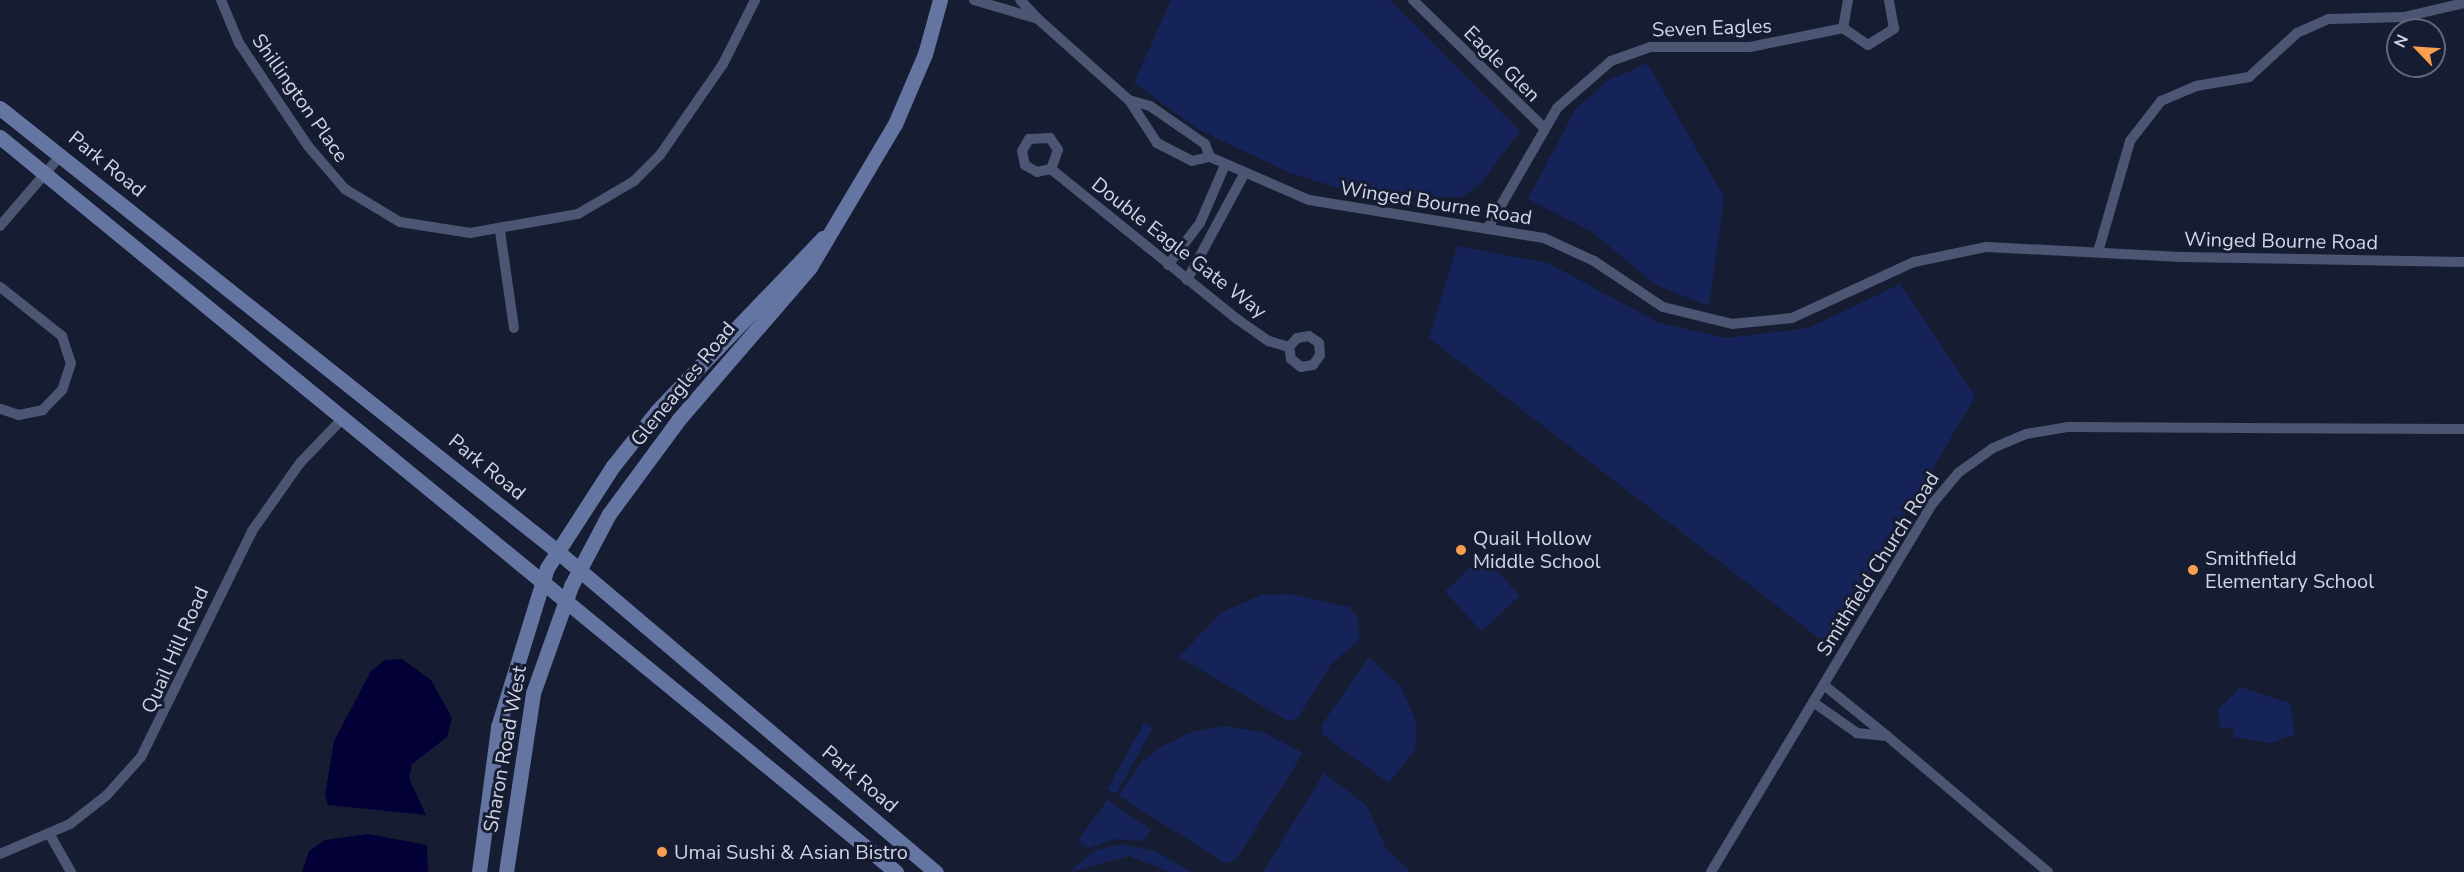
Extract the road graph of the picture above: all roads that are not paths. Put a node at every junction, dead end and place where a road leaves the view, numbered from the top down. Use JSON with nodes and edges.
{"nodes":[{"id":1,"x":221,"y":0,"type":"edge"},
{"id":2,"x":755,"y":0,"type":"edge"},
{"id":3,"x":940,"y":0,"type":"edge"},
{"id":4,"x":974,"y":0,"type":"edge"},
{"id":5,"x":1020,"y":0,"type":"edge"},
{"id":6,"x":1413,"y":0,"type":"edge"},
{"id":7,"x":1848,"y":0,"type":"edge"},
{"id":8,"x":1889,"y":0,"type":"edge"},
{"id":9,"x":2464,"y":3,"type":"edge"},
{"id":10,"x":1038,"y":19,"type":"junction"},
{"id":11,"x":1843,"y":28,"type":"junction"},
{"id":12,"x":1129,"y":100,"type":"junction"},
{"id":13,"x":0,"y":108,"type":"edge"},
{"id":14,"x":1543,"y":127,"type":"junction"},
{"id":15,"x":0,"y":137,"type":"edge"},
{"id":16,"x":62,"y":154,"type":"junction"},
{"id":17,"x":1210,"y":158,"type":"junction"},
{"id":18,"x":1225,"y":165,"type":"junction"},
{"id":19,"x":1051,"y":169,"type":"dead end"},
{"id":20,"x":1244,"y":174,"type":"junction"},
{"id":21,"x":44,"y":176,"type":"junction"},
{"id":22,"x":0,"y":226,"type":"edge"},
{"id":23,"x":1489,"y":226,"type":"junction"},
{"id":24,"x":500,"y":231,"type":"junction"},
{"id":25,"x":830,"y":232,"type":"junction"},
{"id":26,"x":2098,"y":252,"type":"junction"},
{"id":27,"x":2464,"y":262,"type":"edge"},
{"id":28,"x":1168,"y":265,"type":"junction"},
{"id":29,"x":1187,"y":280,"type":"junction"},
{"id":30,"x":0,"y":286,"type":"edge"},
{"id":31,"x":514,"y":328,"type":"dead end"},
{"id":32,"x":1289,"y":347,"type":"dead end"},
{"id":33,"x":0,"y":409,"type":"edge"},
{"id":34,"x":343,"y":418,"type":"junction"},
{"id":35,"x":2464,"y":429,"type":"edge"},
{"id":36,"x":557,"y":551,"type":"junction"},
{"id":37,"x":580,"y":570,"type":"junction"},
{"id":38,"x":544,"y":578,"type":"junction"},
{"id":39,"x":567,"y":597,"type":"junction"},
{"id":40,"x":1824,"y":685,"type":"junction"},
{"id":41,"x":1814,"y":702,"type":"junction"},
{"id":42,"x":1887,"y":736,"type":"junction"},
{"id":43,"x":50,"y":835,"type":"junction"},
{"id":44,"x":0,"y":854,"type":"edge"},
{"id":45,"x":71,"y":872,"type":"edge"},
{"id":46,"x":479,"y":872,"type":"edge"},
{"id":47,"x":506,"y":872,"type":"edge"},
{"id":48,"x":896,"y":872,"type":"edge"},
{"id":49,"x":936,"y":872,"type":"edge"},
{"id":50,"x":1711,"y":872,"type":"edge"},
{"id":51,"x":2048,"y":872,"type":"edge"}],
"edges":[{"from":1,"to":24,"type":"street","name":"Shillington Place"},
{"from":2,"to":24,"type":"street","name":"Shillington Place"},
{"from":3,"to":25,"type":"main road","name":"Gleneagles Road"},
{"from":4,"to":10,"type":"street","name":"Winged Bourne Road"},
{"from":5,"to":10,"type":"street","name":"Winged Bourne Road"},
{"from":6,"to":14,"type":"street","name":"Eagle Glen"},
{"from":7,"to":11,"type":"street"},
{"from":8,"to":11,"type":"street"},
{"from":9,"to":26,"type":"street"},
{"from":10,"to":12,"type":"street","name":"Winged Bourne Road"},
{"from":11,"to":14,"type":"street","name":"Seven Eagles"},
{"from":12,"to":17,"type":"street","name":"Winged Bourne Road"},
{"from":12,"to":17,"type":"street","name":"Winged Bourne Road"},
{"from":13,"to":16,"type":"main road","name":"Park Road"},
{"from":14,"to":23,"type":"street","name":"Seven Eagles"},
{"from":15,"to":21,"type":"main road"},
{"from":16,"to":21,"type":"street"},
{"from":16,"to":36,"type":"main road","name":"Park Road"},
{"from":17,"to":18,"type":"street","name":"Winged Bourne Road"},
{"from":18,"to":20,"type":"street","name":"Winged Bourne Road"},
{"from":18,"to":28,"type":"street"},
{"from":19,"to":28,"type":"street","name":"Double Eagle Gate Way"},
{"from":20,"to":23,"type":"street","name":"Winged Bourne Road"},
{"from":20,"to":29,"type":"street"},
{"from":21,"to":22,"type":"street"},
{"from":21,"to":34,"type":"main road"},
{"from":23,"to":26,"type":"street","name":"Winged Bourne Road"},
{"from":24,"to":31,"type":"street"},
{"from":25,"to":36,"type":"main road","name":"Gleneagles Road"},
{"from":25,"to":37,"type":"main road","name":"Gleneagles Road"},
{"from":26,"to":27,"type":"street","name":"Winged Bourne Road"},
{"from":28,"to":29,"type":"street","name":"Double Eagle Gate Way"},
{"from":29,"to":32,"type":"street","name":"Double Eagle Gate Way"},
{"from":30,"to":33,"type":"street"},
{"from":34,"to":38,"type":"main road"},
{"from":34,"to":43,"type":"street","name":"Quail Hill Road"},
{"from":35,"to":40,"type":"street","name":"Smithfield Church Road"},
{"from":36,"to":37,"type":"main road","name":"Park Road"},
{"from":36,"to":38,"type":"main road","name":"Sharon Road West"},
{"from":37,"to":39,"type":"main road","name":"Sharon Road West"},
{"from":37,"to":49,"type":"main road","name":"Park Road"},
{"from":38,"to":39,"type":"main road"},
{"from":38,"to":46,"type":"main road","name":"Sharon Road West"},
{"from":39,"to":47,"type":"main road","name":"Sharon Road West"},
{"from":39,"to":48,"type":"main road"},
{"from":40,"to":41,"type":"street","name":"Smithfield Church Road"},
{"from":40,"to":42,"type":"street"},
{"from":41,"to":42,"type":"street"},
{"from":41,"to":50,"type":"street","name":"Smithfield Church Road"},
{"from":42,"to":51,"type":"street"},
{"from":43,"to":44,"type":"street","name":"Quail Hill Road"},
{"from":43,"to":45,"type":"street"}]}
